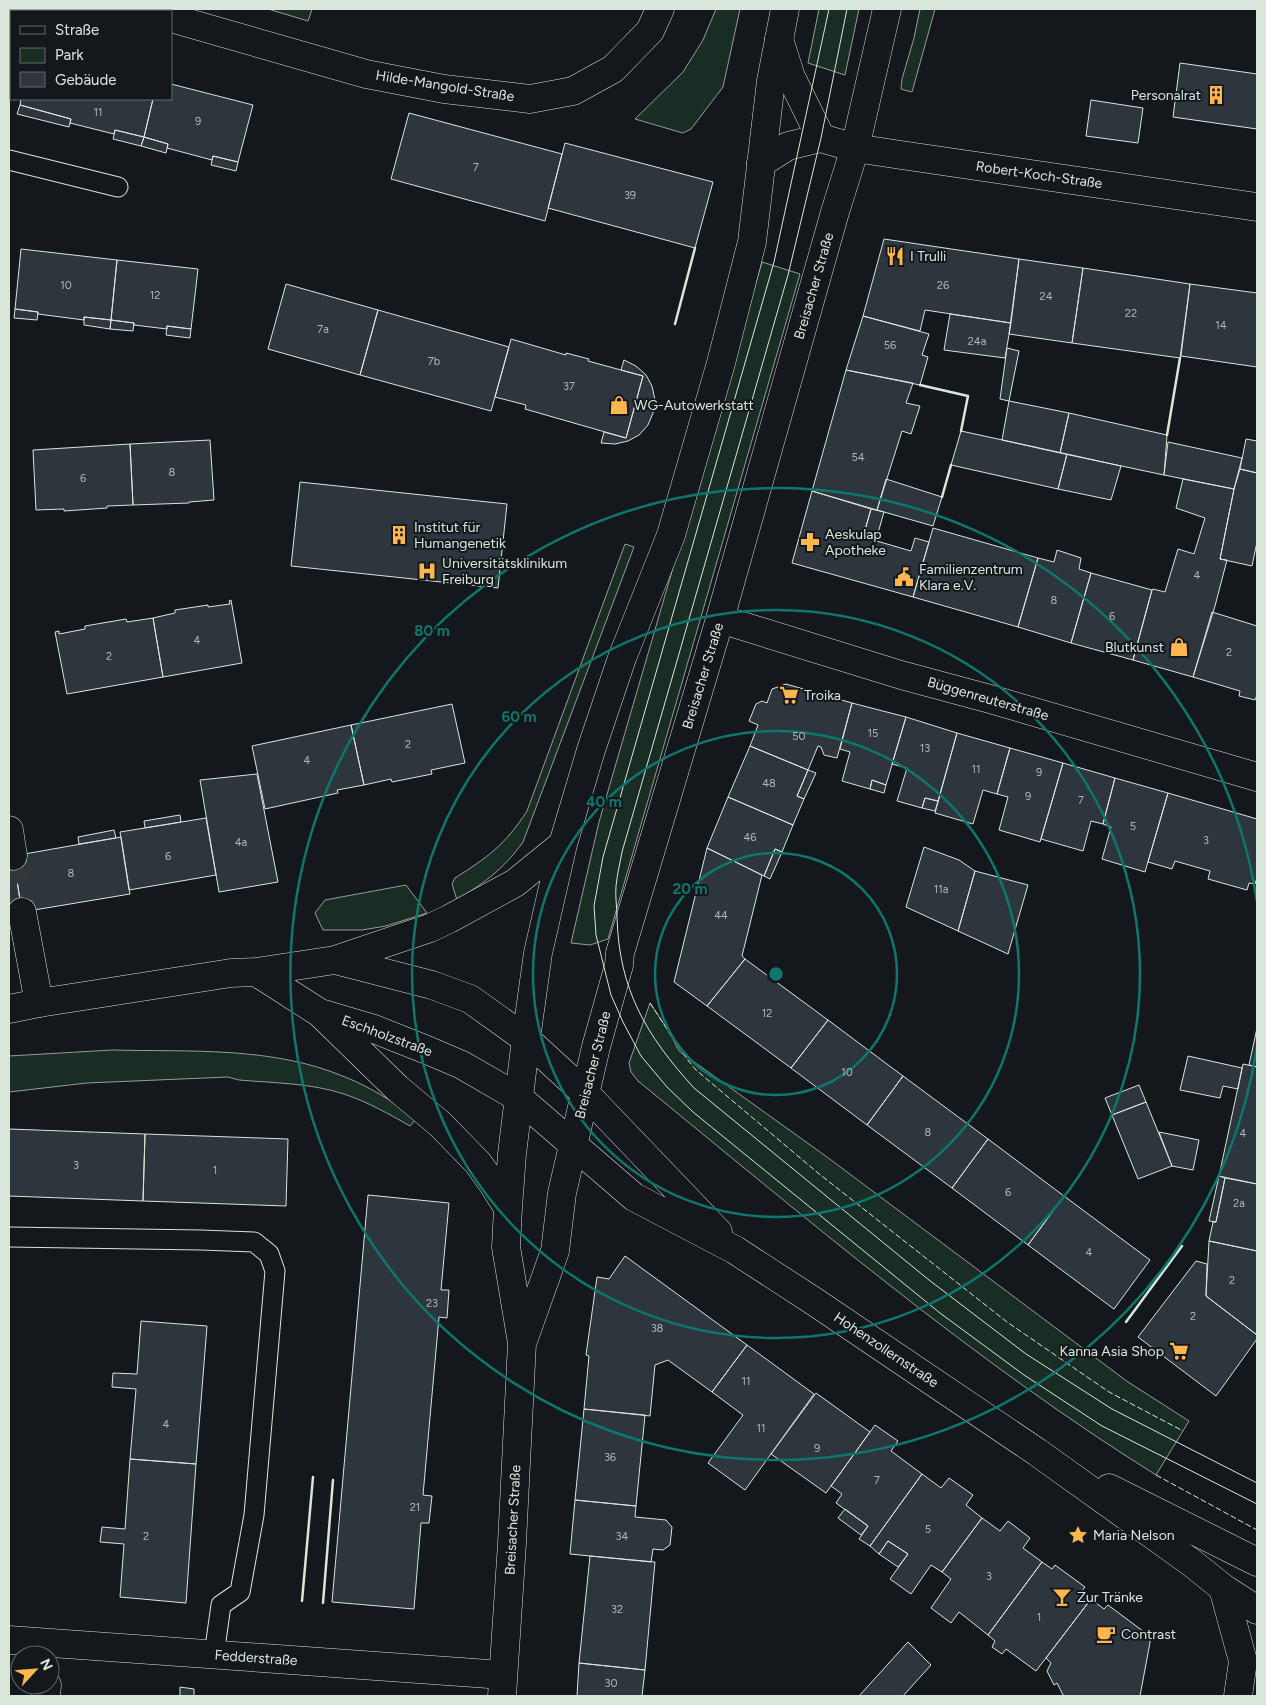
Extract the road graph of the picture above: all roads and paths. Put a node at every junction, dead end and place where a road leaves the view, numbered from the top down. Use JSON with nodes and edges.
{"nodes":[{"id":1,"x":660,"y":9,"type":"edge"},
{"id":2,"x":785,"y":9,"type":"edge"},
{"id":3,"x":887,"y":9,"type":"edge"},
{"id":4,"x":172,"y":18,"type":"edge"},
{"id":5,"x":779,"y":40,"type":"junction"},
{"id":6,"x":821,"y":138,"type":"junction"},
{"id":7,"x":855,"y":148,"type":"junction"},
{"id":8,"x":9,"y":160,"type":"edge"},
{"id":9,"x":761,"y":163,"type":"junction"},
{"id":10,"x":118,"y":186,"type":"dead end"},
{"id":11,"x":1257,"y":207,"type":"edge"},
{"id":12,"x":720,"y":619,"type":"junction"},
{"id":13,"x":1257,"y":776,"type":"edge"},
{"id":14,"x":563,"y":844,"type":"junction"},
{"id":15,"x":22,"y":912,"type":"tunnel mouth"},
{"id":16,"x":335,"y":960,"type":"junction"},
{"id":17,"x":256,"y":972,"type":"junction"},
{"id":18,"x":39,"y":1003,"type":"junction"},
{"id":19,"x":9,"y":1009,"type":"edge"},
{"id":20,"x":320,"y":1013,"type":"junction"},
{"id":21,"x":526,"y":1039,"type":"junction"},
{"id":22,"x":586,"y":1094,"type":"junction"},
{"id":23,"x":519,"y":1098,"type":"junction"},
{"id":24,"x":573,"y":1146,"type":"junction"},
{"id":25,"x":508,"y":1208,"type":"junction"},
{"id":26,"x":9,"y":1237,"type":"edge"},
{"id":27,"x":735,"y":1250,"type":"junction"},
{"id":28,"x":522,"y":1343,"type":"junction"},
{"id":29,"x":1037,"y":1452,"type":"junction"},
{"id":30,"x":1257,"y":1562,"type":"edge"},
{"id":31,"x":1224,"y":1588,"type":"junction"},
{"id":32,"x":1257,"y":1610,"type":"edge"},
{"id":33,"x":9,"y":1640,"type":"edge"},
{"id":34,"x":30,"y":1645,"type":"edge"},
{"id":35,"x":60,"y":1649,"type":"edge"},
{"id":36,"x":214,"y":1655,"type":"junction"},
{"id":37,"x":503,"y":1686,"type":"edge"},
{"id":38,"x":1238,"y":1696,"type":"edge"}],
"edges":[{"from":1,"to":4,"type":"main road","name":"Hilde-Mangold-Straße"},
{"from":2,"to":5,"type":"main road","name":"Breisacher Straße"},
{"from":3,"to":7,"type":"main road","name":"Breisacher Straße"},
{"from":5,"to":6,"type":"main road","name":"Breisacher Straße"},
{"from":5,"to":9,"type":"main road","name":"Breisacher Straße"},
{"from":6,"to":7,"type":"main road","name":"Robert-Koch-Straße"},
{"from":6,"to":9,"type":"main road"},
{"from":7,"to":11,"type":"main road","name":"Robert-Koch-Straße"},
{"from":7,"to":12,"type":"main road","name":"Breisacher Straße"},
{"from":8,"to":10,"type":"lane"},
{"from":9,"to":14,"type":"main road","name":"Breisacher Straße"},
{"from":12,"to":13,"type":"main road","name":"Büggenreuterstraße"},
{"from":12,"to":22,"type":"main road","name":"Breisacher Straße"},
{"from":14,"to":16,"type":"main road"},
{"from":14,"to":21,"type":"main road","name":"Breisacher Straße"},
{"from":15,"to":18,"type":"main road"},
{"from":16,"to":17,"type":"main road"},
{"from":16,"to":21,"type":"main road"},
{"from":17,"to":18,"type":"main road"},
{"from":17,"to":20,"type":"main road","name":"Eschholzstraße"},
{"from":18,"to":19,"type":"main road"},
{"from":20,"to":23,"type":"main road","name":"Eschholzstraße"},
{"from":20,"to":25,"type":"main road"},
{"from":21,"to":22,"type":"main road","name":"Hohenzollernstraße"},
{"from":21,"to":23,"type":"main road","name":"Breisacher Straße"},
{"from":22,"to":24,"type":"main road","name":"Breisacher Straße"},
{"from":22,"to":27,"type":"main road","name":"Hohenzollernstraße"},
{"from":23,"to":24,"type":"main road","name":"Hohenzollernstraße"},
{"from":23,"to":25,"type":"main road","name":"Breisacher Straße"},
{"from":24,"to":27,"type":"main road","name":"Hohenzollernstraße"},
{"from":24,"to":28,"type":"main road","name":"Breisacher Straße"},
{"from":25,"to":28,"type":"main road","name":"Breisacher Straße"},
{"from":26,"to":36,"type":"lane"},
{"from":27,"to":29,"type":"main road","name":"Hohenzollernstraße"},
{"from":28,"to":37,"type":"main road","name":"Breisacher Straße"},
{"from":29,"to":30,"type":"main road","name":"Hohenzollernstraße"},
{"from":29,"to":31,"type":"main road","name":"Hohenzollernstraße"},
{"from":31,"to":32,"type":"main road","name":"Hohenzollernstraße"},
{"from":31,"to":38,"type":"main road"},
{"from":33,"to":34,"type":"main road","name":"Fedderstraße"},
{"from":35,"to":36,"type":"main road","name":"Fedderstraße"},
{"from":36,"to":37,"type":"main road","name":"Fedderstraße"}]}
